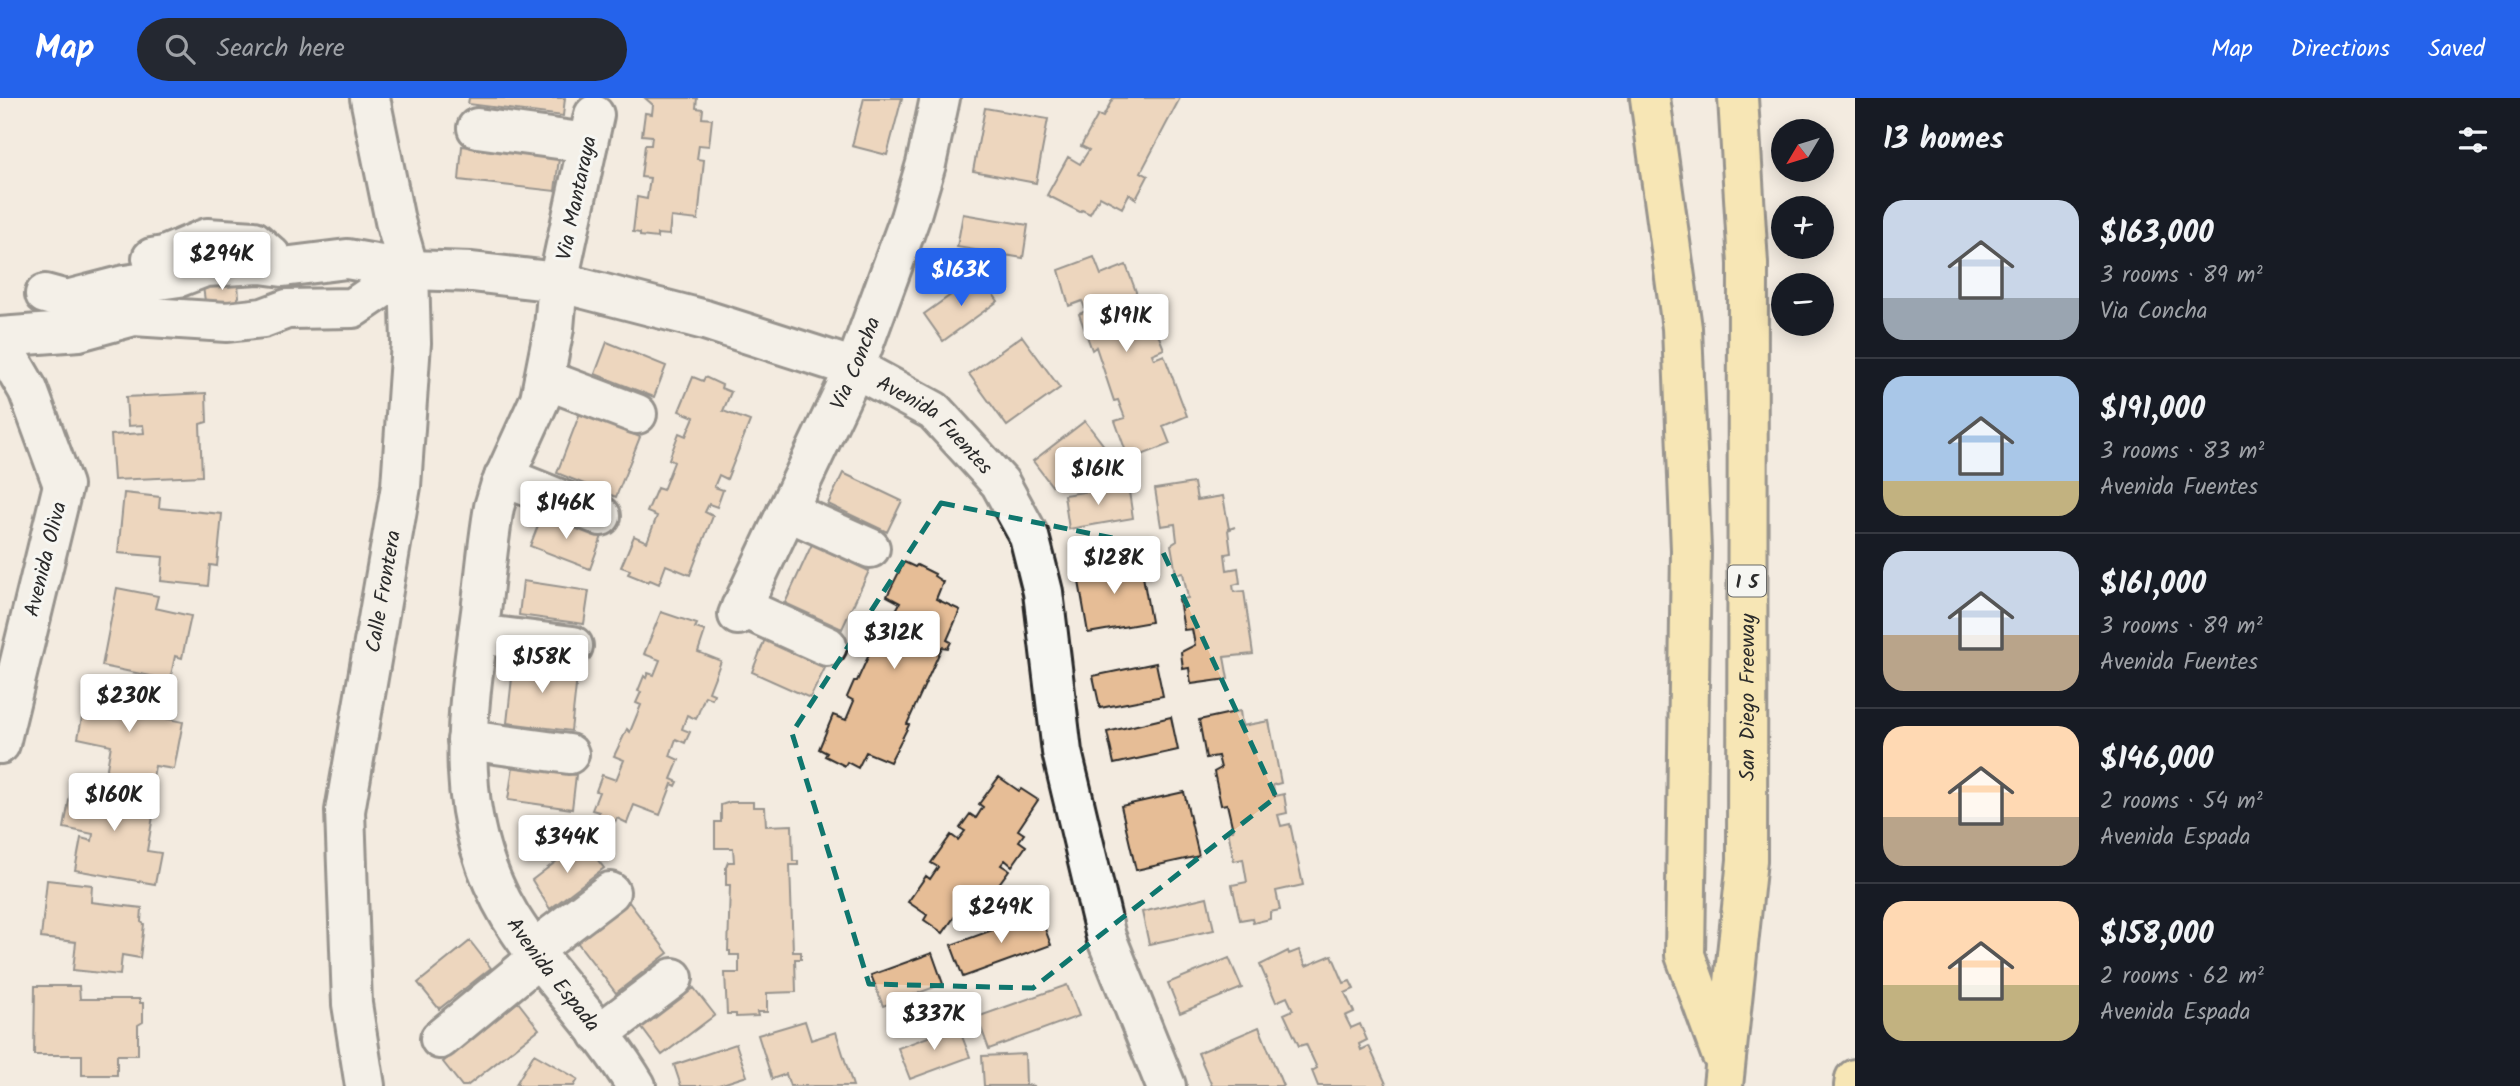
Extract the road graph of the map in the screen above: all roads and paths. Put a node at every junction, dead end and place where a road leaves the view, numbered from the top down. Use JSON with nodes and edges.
{"nodes":[{"id":1,"x":370,"y":98,"type":"edge"},
{"id":2,"x":940,"y":98,"type":"edge"},
{"id":3,"x":1650,"y":98,"type":"edge"},
{"id":4,"x":1738,"y":98,"type":"edge"},
{"id":5,"x":477,"y":128,"type":"dead end"},
{"id":6,"x":272,"y":265,"type":"junction"},
{"id":7,"x":171,"y":266,"type":"junction"},
{"id":8,"x":409,"y":270,"type":"junction"},
{"id":9,"x":558,"y":282,"type":"junction"},
{"id":10,"x":263,"y":318,"type":"junction"},
{"id":11,"x":183,"y":320,"type":"junction"},
{"id":12,"x":0,"y":338,"type":"edge"},
{"id":13,"x":855,"y":368,"type":"junction"},
{"id":14,"x":544,"y":379,"type":"junction"},
{"id":15,"x":637,"y":414,"type":"dead end"},
{"id":16,"x":504,"y":477,"type":"junction"},
{"id":17,"x":787,"y":511,"type":"junction"},
{"id":18,"x":601,"y":516,"type":"dead end"},
{"id":19,"x":870,"y":548,"type":"dead end"},
{"id":20,"x":478,"y":634,"type":"junction"},
{"id":21,"x":573,"y":646,"type":"dead end"},
{"id":22,"x":827,"y":646,"type":"dead end"},
{"id":23,"x":467,"y":740,"type":"junction"},
{"id":24,"x":0,"y":744,"type":"edge"},
{"id":25,"x":569,"y":754,"type":"dead end"},
{"id":26,"x":610,"y":892,"type":"dead end"},
{"id":27,"x":536,"y":954,"type":"junction"},
{"id":28,"x":673,"y":978,"type":"dead end"},
{"id":29,"x":599,"y":1034,"type":"junction"},
{"id":30,"x":440,"y":1038,"type":"dead end"},
{"id":31,"x":1724,"y":1074,"type":"edge"},
{"id":32,"x":1855,"y":1079,"type":"edge"},
{"id":33,"x":365,"y":1086,"type":"edge"},
{"id":34,"x":636,"y":1086,"type":"edge"},
{"id":35,"x":1166,"y":1086,"type":"edge"},
{"id":36,"x":1854,"y":1086,"type":"edge"}],
"edges":[{"from":1,"to":8,"type":"street","name":"Calle Frontera"},
{"from":2,"to":13,"type":"street","name":"Via Concha"},
{"from":3,"to":31,"type":"highway"},
{"from":4,"to":31,"type":"highway","name":"San Diego Freeway","number":"I 5"},
{"from":5,"to":9,"type":"street","name":"Via Mantaraya"},
{"from":6,"to":7,"type":"street","name":"Avenida Fuentes"},
{"from":6,"to":8,"type":"street","name":"Avenida Fuentes"},
{"from":6,"to":10,"type":"street"},
{"from":7,"to":11,"type":"street"},
{"from":7,"to":12,"type":"street","name":"Avenida Fuentes"},
{"from":8,"to":9,"type":"street","name":"Avenida Fuentes"},
{"from":8,"to":10,"type":"street"},
{"from":8,"to":33,"type":"street","name":"Calle Frontera"},
{"from":9,"to":13,"type":"street","name":"Avenida Fuentes"},
{"from":9,"to":14,"type":"street","name":"Avenida Espada"},
{"from":10,"to":11,"type":"street"},
{"from":11,"to":12,"type":"street"},
{"from":12,"to":24,"type":"street","name":"Avenida Oliva"},
{"from":13,"to":17,"type":"street","name":"Via Concha"},
{"from":13,"to":35,"type":"street","name":"Avenida Fuentes"},
{"from":14,"to":15,"type":"street"},
{"from":14,"to":16,"type":"street","name":"Avenida Espada"},
{"from":16,"to":18,"type":"street"},
{"from":16,"to":20,"type":"street","name":"Avenida Espada"},
{"from":17,"to":19,"type":"street"},
{"from":17,"to":22,"type":"street","name":"Via Concha"},
{"from":20,"to":21,"type":"street"},
{"from":20,"to":23,"type":"street","name":"Avenida Espada"},
{"from":23,"to":25,"type":"street"},
{"from":23,"to":27,"type":"street","name":"Avenida Espada"},
{"from":26,"to":27,"type":"street"},
{"from":27,"to":29,"type":"street","name":"Avenida Espada"},
{"from":27,"to":30,"type":"street"},
{"from":28,"to":29,"type":"street"},
{"from":29,"to":34,"type":"street","name":"Avenida Espada"},
{"from":32,"to":36,"type":"highway"}]}
